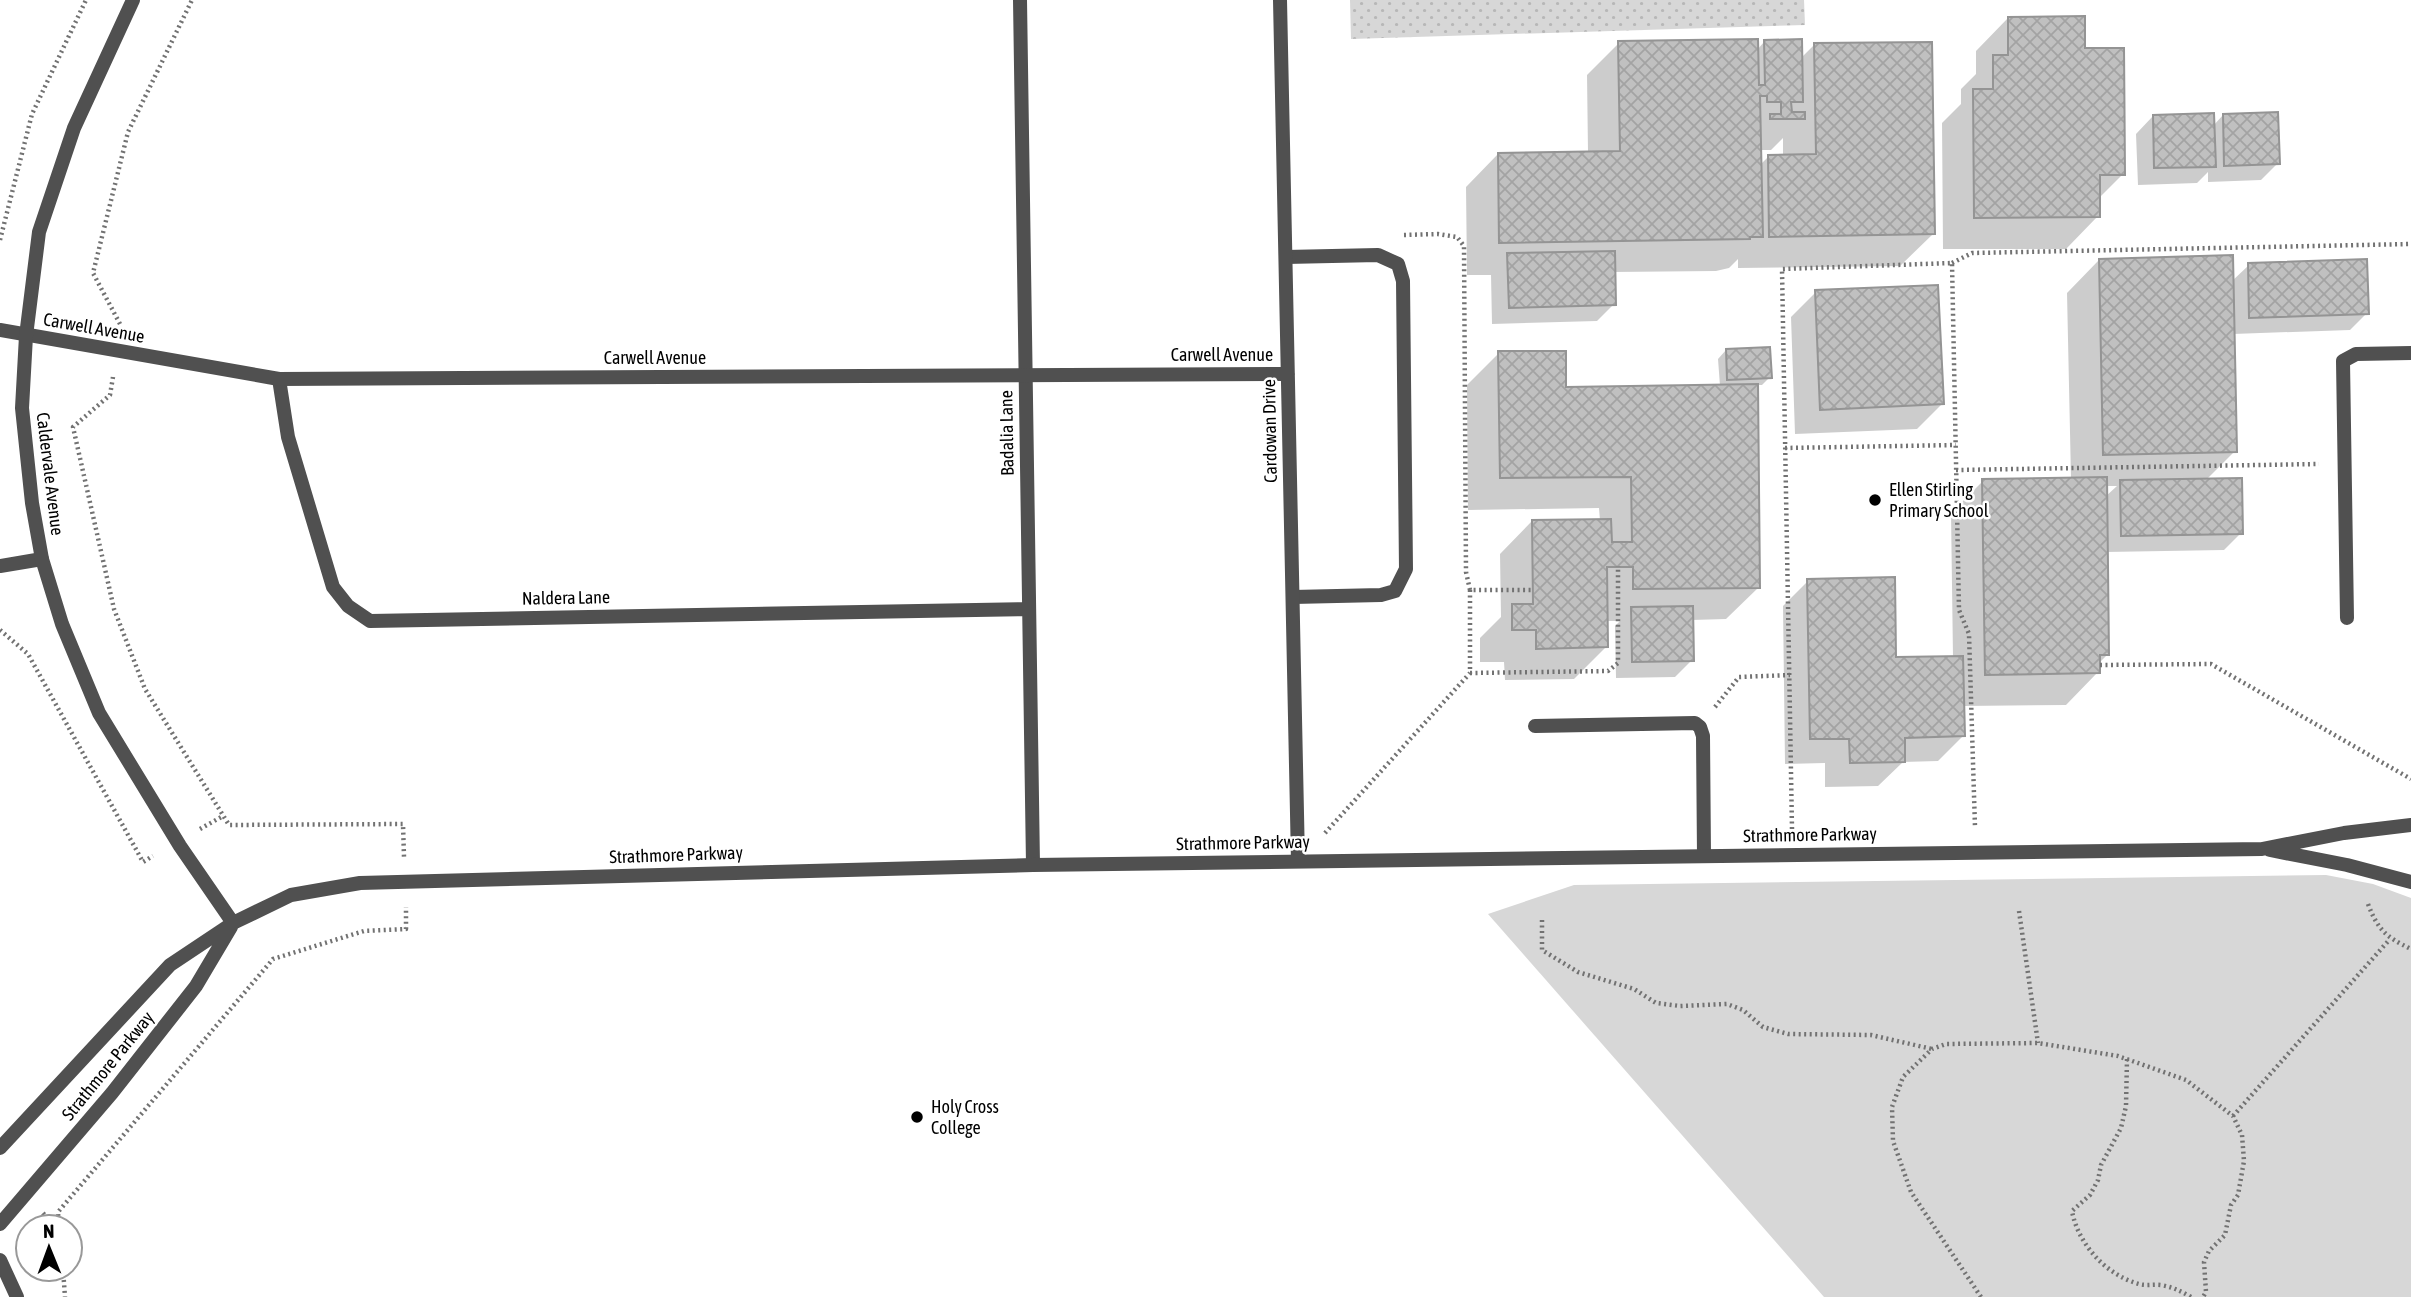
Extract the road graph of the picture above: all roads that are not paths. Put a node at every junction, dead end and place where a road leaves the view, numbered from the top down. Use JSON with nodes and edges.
{"nodes":[{"id":1,"x":133,"y":0,"type":"edge"},
{"id":2,"x":1020,"y":0,"type":"edge"},
{"id":3,"x":1280,"y":0,"type":"edge"},
{"id":4,"x":1286,"y":257,"type":"junction"},
{"id":5,"x":0,"y":330,"type":"edge"},
{"id":6,"x":26,"y":336,"type":"junction"},
{"id":7,"x":2411,"y":353,"type":"edge"},
{"id":8,"x":1026,"y":374,"type":"junction"},
{"id":9,"x":1288,"y":374,"type":"junction"},
{"id":10,"x":279,"y":379,"type":"junction"},
{"id":11,"x":42,"y":559,"type":"junction"},
{"id":12,"x":0,"y":566,"type":"edge"},
{"id":13,"x":1293,"y":597,"type":"junction"},
{"id":14,"x":1029,"y":609,"type":"junction"},
{"id":15,"x":2347,"y":618,"type":"dead end"},
{"id":16,"x":1535,"y":726,"type":"dead end"},
{"id":17,"x":2411,"y":825,"type":"edge"},
{"id":18,"x":2262,"y":849,"type":"junction"},
{"id":19,"x":1704,"y":856,"type":"junction"},
{"id":20,"x":1298,"y":861,"type":"junction"},
{"id":21,"x":1033,"y":865,"type":"junction"},
{"id":22,"x":2411,"y":882,"type":"edge"},
{"id":23,"x":233,"y":923,"type":"junction"},
{"id":24,"x":0,"y":1148,"type":"edge"},
{"id":25,"x":0,"y":1224,"type":"edge"},
{"id":26,"x":0,"y":1260,"type":"edge"},
{"id":27,"x":17,"y":1297,"type":"edge"}],
"edges":[{"from":1,"to":6,"type":"street","name":"Caldervale Avenue"},
{"from":2,"to":8,"type":"street","name":"Badalia Lane"},
{"from":3,"to":4,"type":"street","name":"Cardowan Drive"},
{"from":4,"to":9,"type":"street","name":"Cardowan Drive"},
{"from":4,"to":13,"type":"street"},
{"from":5,"to":6,"type":"street","name":"Carwell Avenue"},
{"from":6,"to":10,"type":"street","name":"Carwell Avenue"},
{"from":6,"to":11,"type":"street","name":"Caldervale Avenue"},
{"from":7,"to":15,"type":"street"},
{"from":8,"to":9,"type":"street","name":"Carwell Avenue"},
{"from":8,"to":10,"type":"street","name":"Carwell Avenue"},
{"from":8,"to":14,"type":"street","name":"Badalia Lane"},
{"from":9,"to":13,"type":"street","name":"Cardowan Drive"},
{"from":10,"to":14,"type":"street","name":"Naldera Lane"},
{"from":11,"to":12,"type":"street"},
{"from":11,"to":23,"type":"street","name":"Caldervale Avenue"},
{"from":13,"to":20,"type":"street","name":"Cardowan Drive"},
{"from":14,"to":21,"type":"street","name":"Badalia Lane"},
{"from":16,"to":19,"type":"street"},
{"from":17,"to":18,"type":"street","name":"Strathmore Parkway"},
{"from":18,"to":19,"type":"street","name":"Strathmore Parkway"},
{"from":18,"to":22,"type":"street","name":"Strathmore Parkway"},
{"from":19,"to":20,"type":"street","name":"Strathmore Parkway"},
{"from":20,"to":21,"type":"street","name":"Strathmore Parkway"},
{"from":21,"to":23,"type":"street","name":"Strathmore Parkway"},
{"from":23,"to":24,"type":"street","name":"Strathmore Parkway"},
{"from":23,"to":25,"type":"street","name":"Strathmore Parkway"},
{"from":26,"to":27,"type":"street"}]}
